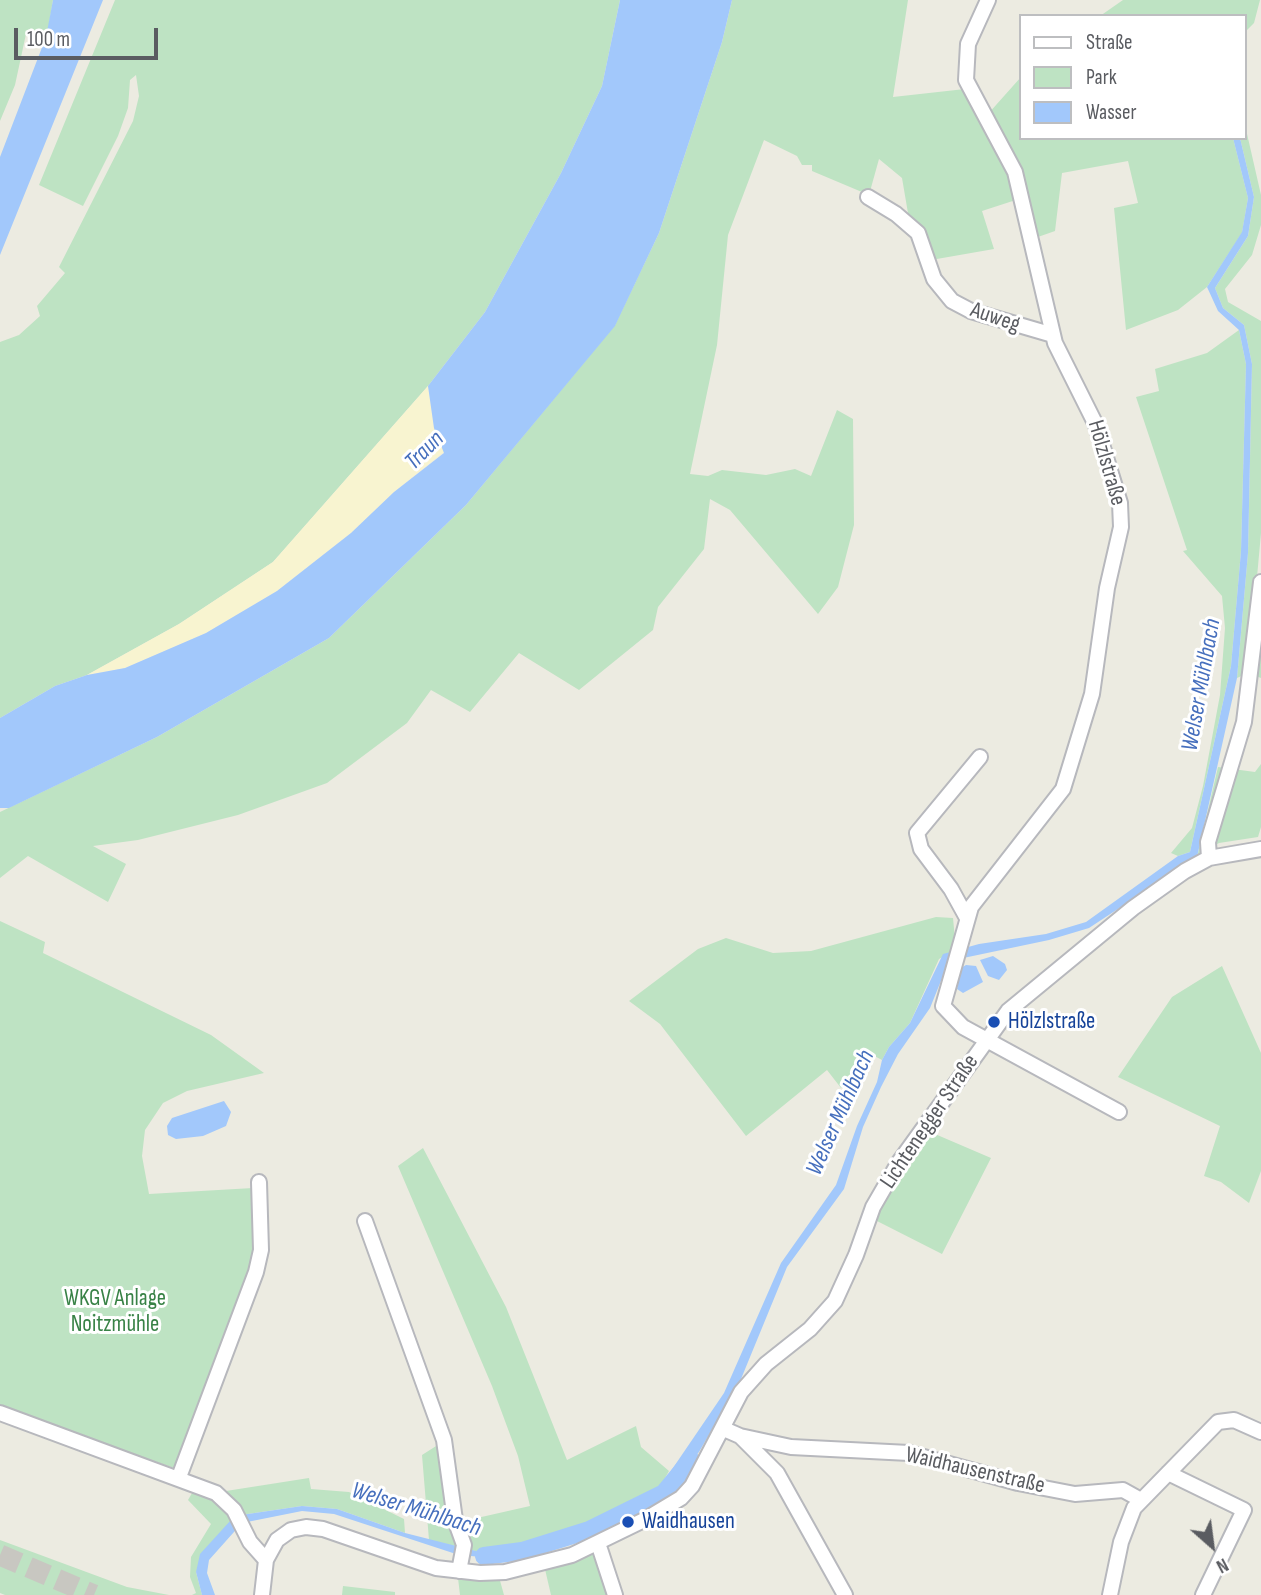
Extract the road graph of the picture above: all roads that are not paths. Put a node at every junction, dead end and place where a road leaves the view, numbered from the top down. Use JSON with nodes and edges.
{"nodes":[{"id":1,"x":988,"y":0,"type":"edge"},
{"id":2,"x":868,"y":197,"type":"dead end"},
{"id":3,"x":1053,"y":335,"type":"junction"},
{"id":4,"x":1261,"y":582,"type":"edge"},
{"id":5,"x":980,"y":757,"type":"dead end"},
{"id":6,"x":1261,"y":849,"type":"edge"},
{"id":7,"x":1209,"y":858,"type":"junction"},
{"id":8,"x":967,"y":918,"type":"junction"},
{"id":9,"x":986,"y":1040,"type":"junction"},
{"id":10,"x":1119,"y":1112,"type":"dead end"},
{"id":11,"x":259,"y":1182,"type":"dead end"},
{"id":12,"x":365,"y":1221,"type":"dead end"},
{"id":13,"x":0,"y":1413,"type":"edge"},
{"id":14,"x":724,"y":1429,"type":"junction"},
{"id":15,"x":1261,"y":1432,"type":"edge"},
{"id":16,"x":740,"y":1436,"type":"junction"},
{"id":17,"x":1168,"y":1474,"type":"junction"},
{"id":18,"x":179,"y":1477,"type":"junction"},
{"id":19,"x":1141,"y":1500,"type":"junction"},
{"id":20,"x":598,"y":1544,"type":"junction"},
{"id":21,"x":266,"y":1560,"type":"junction"},
{"id":22,"x":460,"y":1566,"type":"junction"},
{"id":23,"x":261,"y":1595,"type":"edge"},
{"id":24,"x":615,"y":1595,"type":"edge"},
{"id":25,"x":845,"y":1595,"type":"edge"},
{"id":26,"x":1110,"y":1595,"type":"edge"},
{"id":27,"x":1203,"y":1595,"type":"edge"}],
"edges":[{"from":1,"to":3,"type":"street","name":"Hölzlstraße"},
{"from":2,"to":3,"type":"street","name":"Auweg"},
{"from":3,"to":8,"type":"street","name":"Hölzlstraße"},
{"from":4,"to":7,"type":"street"},
{"from":5,"to":8,"type":"street"},
{"from":6,"to":7,"type":"street","name":"Lichtenegger Straße"},
{"from":7,"to":9,"type":"street","name":"Lichtenegger Straße"},
{"from":8,"to":9,"type":"street","name":"Hölzlstraße"},
{"from":9,"to":10,"type":"street"},
{"from":9,"to":14,"type":"street","name":"Lichtenegger Straße"},
{"from":11,"to":18,"type":"street"},
{"from":12,"to":22,"type":"street"},
{"from":13,"to":18,"type":"street"},
{"from":14,"to":16,"type":"street","name":"Waidhausenstraße"},
{"from":14,"to":20,"type":"street","name":"Lichtenegger Straße"},
{"from":15,"to":17,"type":"street"},
{"from":16,"to":19,"type":"street","name":"Waidhausenstraße"},
{"from":16,"to":25,"type":"street"},
{"from":17,"to":19,"type":"street"},
{"from":17,"to":27,"type":"street"},
{"from":18,"to":21,"type":"street"},
{"from":19,"to":26,"type":"street"},
{"from":20,"to":22,"type":"street","name":"Lichtenegger Straße"},
{"from":20,"to":24,"type":"street"},
{"from":21,"to":22,"type":"street","name":"Lichtenegger Straße"},
{"from":21,"to":23,"type":"street","name":"Lichtenegger Straße"}]}
